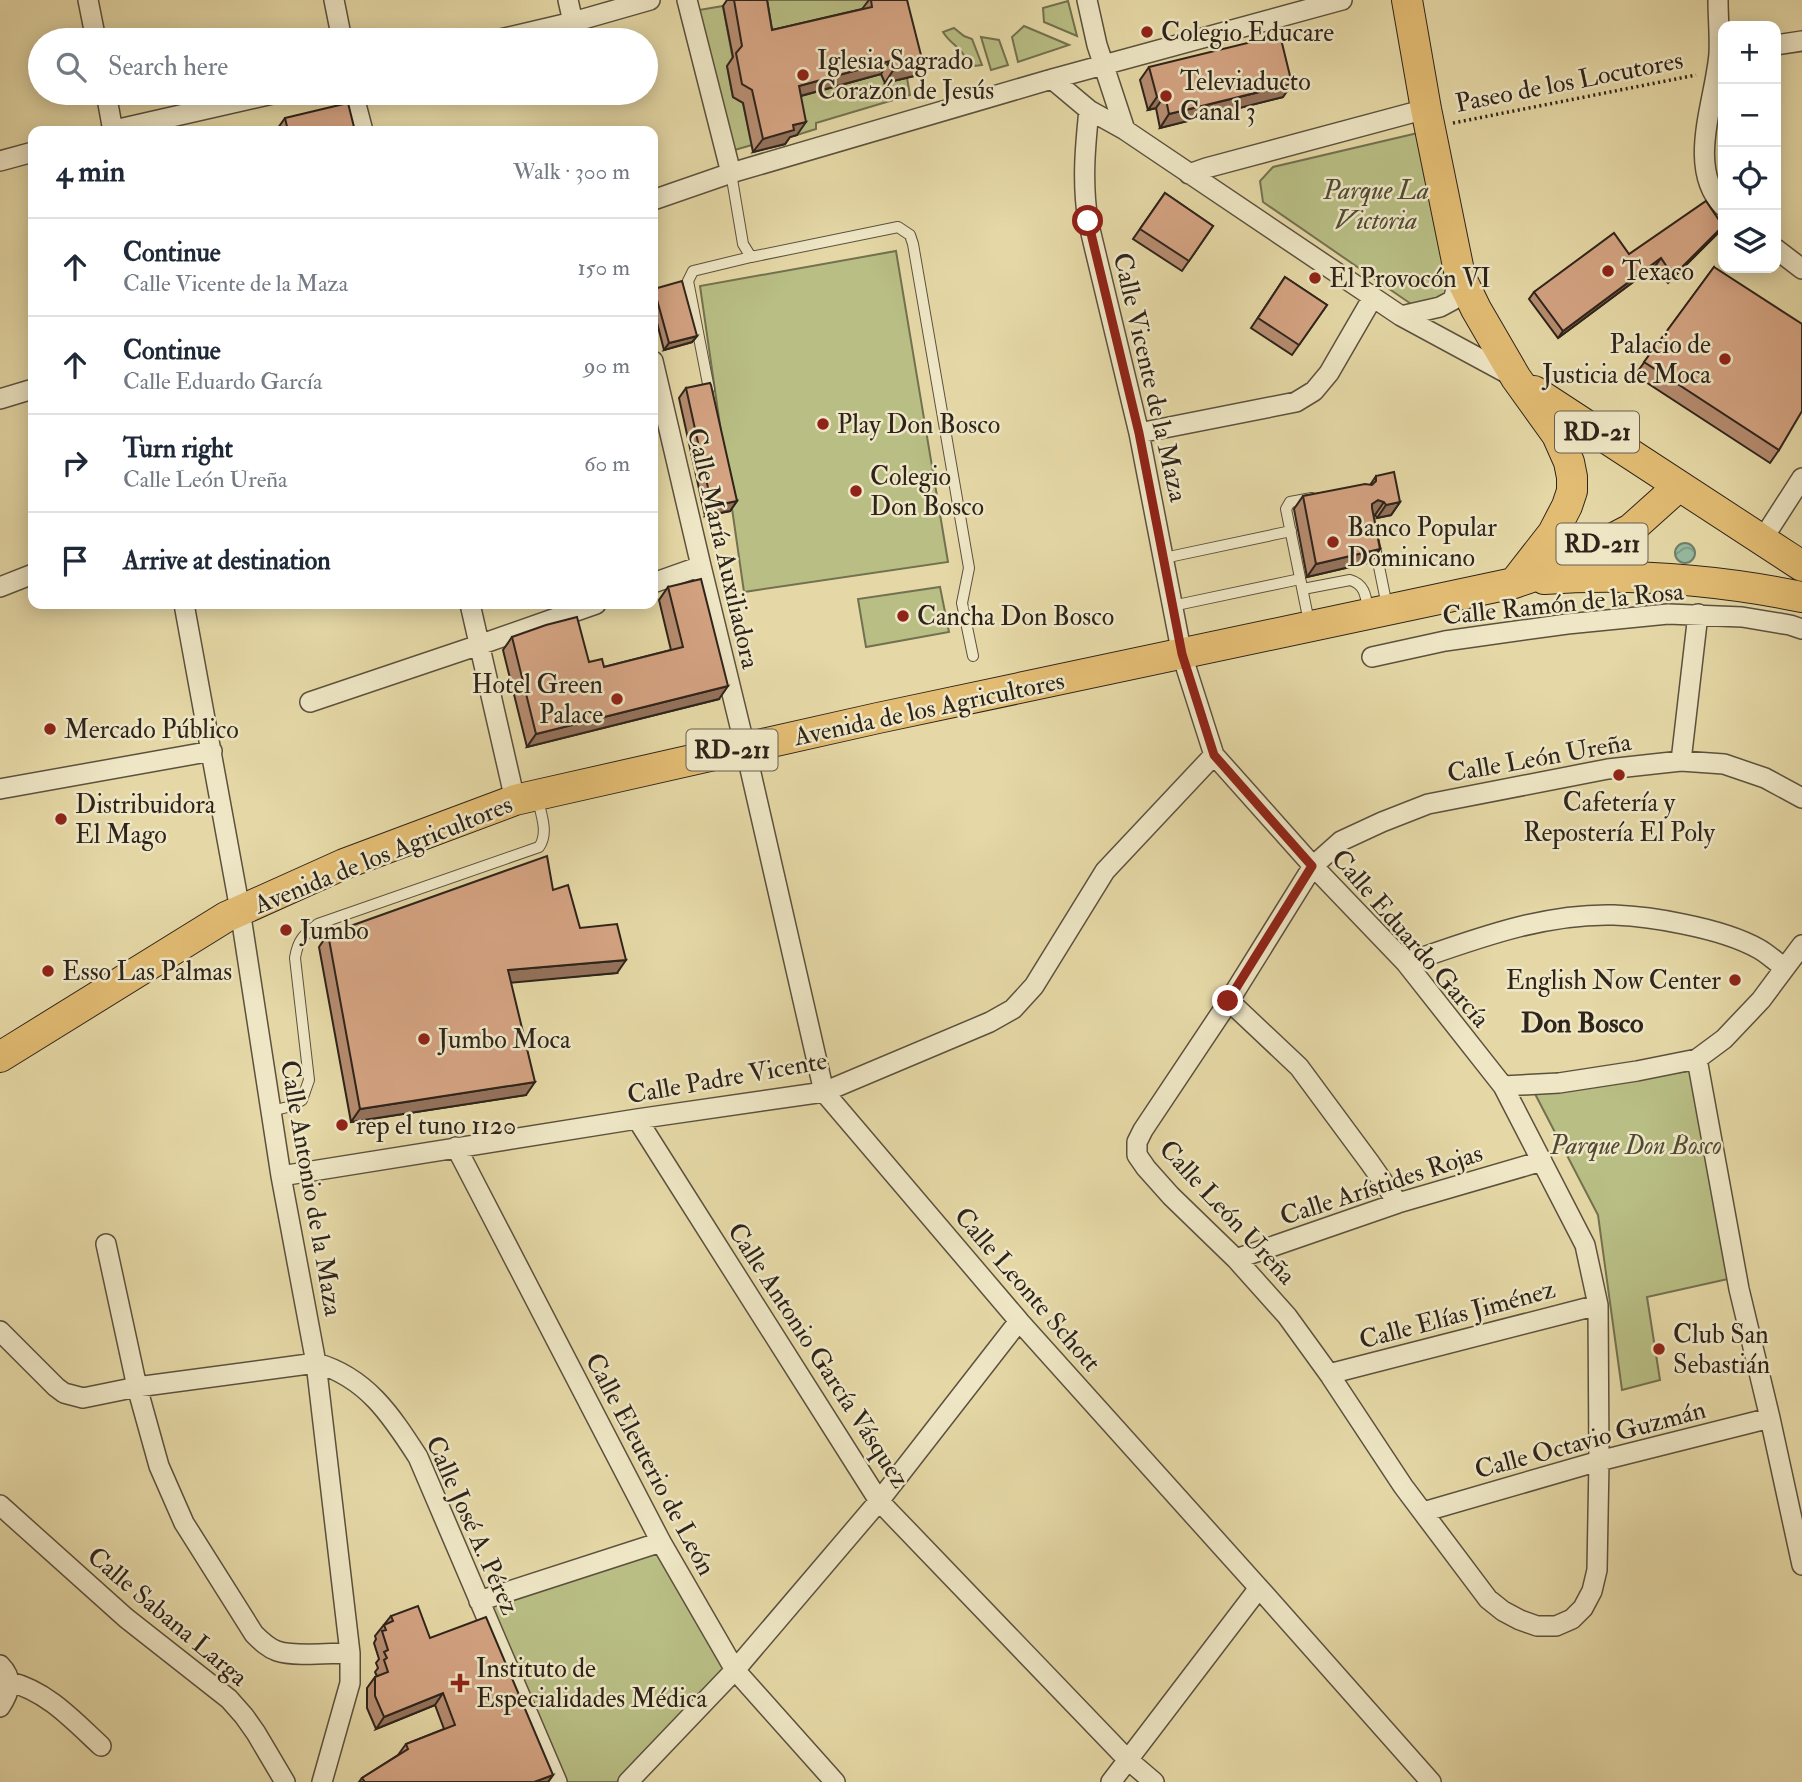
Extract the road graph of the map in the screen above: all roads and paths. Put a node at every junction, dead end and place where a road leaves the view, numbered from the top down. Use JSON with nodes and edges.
{"nodes":[{"id":1,"x":88,"y":0,"type":"edge"},
{"id":2,"x":334,"y":0,"type":"edge"},
{"id":3,"x":568,"y":0,"type":"edge"},
{"id":4,"x":650,"y":0,"type":"edge"},
{"id":5,"x":687,"y":0,"type":"edge"},
{"id":6,"x":1087,"y":0,"type":"edge"},
{"id":7,"x":1342,"y":0,"type":"edge"},
{"id":8,"x":1407,"y":0,"type":"edge"},
{"id":9,"x":1718,"y":0,"type":"edge"},
{"id":10,"x":1718,"y":21,"type":"edge"},
{"id":11,"x":573,"y":22,"type":"junction"},
{"id":12,"x":94,"y":28,"type":"edge"},
{"id":13,"x":340,"y":28,"type":"edge"},
{"id":14,"x":547,"y":28,"type":"edge"},
{"id":15,"x":1802,"y":41,"type":"edge"},
{"id":16,"x":1781,"y":44,"type":"edge"},
{"id":17,"x":1718,"y":60,"type":"edge"},
{"id":18,"x":1105,"y":64,"type":"junction"},
{"id":19,"x":1718,"y":66,"type":"edge"},
{"id":20,"x":1052,"y":79,"type":"junction"},
{"id":21,"x":108,"y":105,"type":"edge"},
{"id":22,"x":225,"y":105,"type":"edge"},
{"id":23,"x":356,"y":105,"type":"edge"},
{"id":24,"x":1088,"y":110,"type":"junction"},
{"id":25,"x":1428,"y":119,"type":"junction"},
{"id":26,"x":111,"y":126,"type":"edge"},
{"id":27,"x":134,"y":126,"type":"edge"},
{"id":28,"x":362,"y":126,"type":"edge"},
{"id":29,"x":1125,"y":130,"type":"junction"},
{"id":30,"x":28,"y":153,"type":"edge"},
{"id":31,"x":0,"y":161,"type":"edge"},
{"id":32,"x":731,"y":173,"type":"junction"},
{"id":33,"x":1189,"y":174,"type":"junction"},
{"id":34,"x":658,"y":198,"type":"edge"},
{"id":35,"x":1718,"y":200,"type":"edge"},
{"id":36,"x":1781,"y":252,"type":"edge"},
{"id":37,"x":751,"y":257,"type":"junction"},
{"id":38,"x":1802,"y":269,"type":"edge"},
{"id":39,"x":1460,"y":276,"type":"junction"},
{"id":40,"x":1373,"y":297,"type":"junction"},
{"id":41,"x":1401,"y":316,"type":"junction"},
{"id":42,"x":1516,"y":378,"type":"junction"},
{"id":43,"x":658,"y":382,"type":"edge"},
{"id":44,"x":709,"y":389,"type":"edge"},
{"id":45,"x":28,"y":391,"type":"edge"},
{"id":46,"x":0,"y":399,"type":"edge"},
{"id":47,"x":1139,"y":433,"type":"junction"},
{"id":48,"x":1802,"y":478,"type":"edge"},
{"id":49,"x":1679,"y":486,"type":"junction"},
{"id":50,"x":1321,"y":496,"type":"edge"},
{"id":51,"x":1291,"y":531,"type":"junction"},
{"id":52,"x":1372,"y":533,"type":"edge"},
{"id":53,"x":1762,"y":540,"type":"junction"},
{"id":54,"x":1164,"y":558,"type":"junction"},
{"id":55,"x":701,"y":566,"type":"junction"},
{"id":56,"x":1802,"y":566,"type":"edge"},
{"id":57,"x":28,"y":576,"type":"edge"},
{"id":58,"x":658,"y":581,"type":"edge"},
{"id":59,"x":1519,"y":582,"type":"junction"},
{"id":60,"x":1301,"y":584,"type":"junction"},
{"id":61,"x":0,"y":587,"type":"edge"},
{"id":62,"x":1802,"y":597,"type":"edge"},
{"id":63,"x":1172,"y":606,"type":"junction"},
{"id":64,"x":185,"y":609,"type":"edge"},
{"id":65,"x":471,"y":609,"type":"edge"},
{"id":66,"x":582,"y":609,"type":"edge"},
{"id":67,"x":1378,"y":612,"type":"junction"},
{"id":68,"x":1698,"y":614,"type":"junction"},
{"id":69,"x":1310,"y":627,"type":"junction"},
{"id":70,"x":1802,"y":629,"type":"edge"},
{"id":71,"x":479,"y":645,"type":"junction"},
{"id":72,"x":1182,"y":654,"type":"junction"},
{"id":73,"x":973,"y":656,"type":"dead end"},
{"id":74,"x":1372,"y":657,"type":"dead end"},
{"id":75,"x":310,"y":702,"type":"dead end"},
{"id":76,"x":746,"y":747,"type":"junction"},
{"id":77,"x":212,"y":751,"type":"junction"},
{"id":78,"x":1214,"y":755,"type":"junction"},
{"id":79,"x":1681,"y":761,"type":"junction"},
{"id":80,"x":0,"y":789,"type":"edge"},
{"id":81,"x":526,"y":797,"type":"junction"},
{"id":82,"x":1802,"y":798,"type":"edge"},
{"id":83,"x":1312,"y":866,"type":"junction"},
{"id":84,"x":240,"y":910,"type":"junction"},
{"id":85,"x":1802,"y":945,"type":"edge"},
{"id":86,"x":1406,"y":963,"type":"junction"},
{"id":87,"x":1785,"y":968,"type":"junction"},
{"id":88,"x":1228,"y":1001,"type":"junction"},
{"id":89,"x":0,"y":1057,"type":"edge"},
{"id":90,"x":1698,"y":1059,"type":"junction"},
{"id":91,"x":1503,"y":1086,"type":"junction"},
{"id":92,"x":824,"y":1092,"type":"junction"},
{"id":93,"x":271,"y":1111,"type":"junction"},
{"id":94,"x":637,"y":1119,"type":"junction"},
{"id":95,"x":456,"y":1147,"type":"junction"},
{"id":96,"x":1542,"y":1161,"type":"junction"},
{"id":97,"x":281,"y":1177,"type":"junction"},
{"id":98,"x":1398,"y":1203,"type":"junction"},
{"id":99,"x":106,"y":1244,"type":"dead end"},
{"id":100,"x":1236,"y":1259,"type":"junction"},
{"id":101,"x":1598,"y":1305,"type":"junction"},
{"id":102,"x":1019,"y":1321,"type":"junction"},
{"id":103,"x":0,"y":1331,"type":"edge"},
{"id":104,"x":316,"y":1363,"type":"junction"},
{"id":105,"x":1329,"y":1374,"type":"junction"},
{"id":106,"x":137,"y":1387,"type":"junction"},
{"id":107,"x":1770,"y":1418,"type":"junction"},
{"id":108,"x":1599,"y":1461,"type":"junction"},
{"id":109,"x":879,"y":1501,"type":"junction"},
{"id":110,"x":0,"y":1505,"type":"edge"},
{"id":111,"x":1423,"y":1511,"type":"junction"},
{"id":112,"x":661,"y":1542,"type":"junction"},
{"id":113,"x":1802,"y":1565,"type":"edge"},
{"id":114,"x":1259,"y":1588,"type":"junction"},
{"id":115,"x":479,"y":1601,"type":"junction"},
{"id":116,"x":1556,"y":1626,"type":"joint"},
{"id":117,"x":350,"y":1653,"type":"junction"},
{"id":118,"x":0,"y":1665,"type":"edge"},
{"id":119,"x":735,"y":1670,"type":"junction"},
{"id":120,"x":10,"y":1682,"type":"junction"},
{"id":121,"x":0,"y":1707,"type":"edge"},
{"id":122,"x":101,"y":1746,"type":"dead end"},
{"id":123,"x":1127,"y":1759,"type":"junction"},
{"id":124,"x":285,"y":1782,"type":"edge"},
{"id":125,"x":321,"y":1782,"type":"edge"},
{"id":126,"x":557,"y":1782,"type":"edge"},
{"id":127,"x":628,"y":1782,"type":"edge"},
{"id":128,"x":835,"y":1782,"type":"edge"},
{"id":129,"x":1111,"y":1782,"type":"edge"},
{"id":130,"x":1154,"y":1782,"type":"edge"},
{"id":131,"x":1431,"y":1782,"type":"edge"}],
"edges":[{"from":1,"to":12,"type":"street"},
{"from":2,"to":13,"type":"street"},
{"from":3,"to":11,"type":"street"},
{"from":4,"to":11,"type":"street"},
{"from":5,"to":32,"type":"street"},
{"from":6,"to":18,"type":"street"},
{"from":7,"to":18,"type":"street"},
{"from":8,"to":25,"type":"main road","number":"RD-21"},
{"from":9,"to":10,"type":"street"},
{"from":11,"to":14,"type":"street"},
{"from":15,"to":16,"type":"street"},
{"from":17,"to":25,"type":"path","name":"Paseo de los Locutores"},
{"from":18,"to":20,"type":"street"},
{"from":18,"to":29,"type":"street"},
{"from":19,"to":35,"type":"street"},
{"from":20,"to":24,"type":"street"},
{"from":20,"to":32,"type":"street"},
{"from":21,"to":26,"type":"street"},
{"from":22,"to":27,"type":"street"},
{"from":23,"to":28,"type":"street"},
{"from":24,"to":29,"type":"street"},
{"from":24,"to":47,"type":"street","name":"Calle Vicente de la Maza"},
{"from":25,"to":33,"type":"street"},
{"from":25,"to":39,"type":"main road","number":"RD-21"},
{"from":29,"to":33,"type":"street"},
{"from":30,"to":31,"type":"street"},
{"from":32,"to":34,"type":"street"},
{"from":32,"to":37,"type":"lane"},
{"from":33,"to":40,"type":"street"},
{"from":36,"to":38,"type":"street"},
{"from":37,"to":44,"type":"lane"},
{"from":37,"to":73,"type":"lane"},
{"from":39,"to":41,"type":"street"},
{"from":39,"to":42,"type":"main road","number":"RD-21"},
{"from":40,"to":41,"type":"street"},
{"from":40,"to":47,"type":"street"},
{"from":41,"to":42,"type":"street"},
{"from":42,"to":49,"type":"main road","number":"RD-21"},
{"from":42,"to":59,"type":"main road"},
{"from":43,"to":55,"type":"street","name":"Calle María Auxiliadora"},
{"from":45,"to":46,"type":"street"},
{"from":47,"to":54,"type":"street","name":"Calle Vicente de la Maza"},
{"from":48,"to":53,"type":"street"},
{"from":49,"to":53,"type":"main road","number":"RD-21"},
{"from":49,"to":59,"type":"main road","name":"Avenida de los Agricultores","number":"RD-211"},
{"from":50,"to":51,"type":"lane"},
{"from":51,"to":54,"type":"lane"},
{"from":51,"to":60,"type":"lane"},
{"from":52,"to":67,"type":"lane"},
{"from":53,"to":56,"type":"main road","number":"RD-21"},
{"from":54,"to":63,"type":"street","name":"Calle Vicente de la Maza"},
{"from":55,"to":58,"type":"street"},
{"from":55,"to":76,"type":"street","name":"Calle María Auxiliadora"},
{"from":57,"to":61,"type":"street"},
{"from":59,"to":62,"type":"main road"},
{"from":59,"to":67,"type":"main road","name":"Avenida de los Agricultores","number":"RD-211"},
{"from":60,"to":63,"type":"lane"},
{"from":60,"to":67,"type":"lane"},
{"from":60,"to":69,"type":"lane"},
{"from":63,"to":72,"type":"street","name":"Calle Vicente de la Maza"},
{"from":64,"to":77,"type":"street","name":"Calle Antonio de la Maza"},
{"from":65,"to":71,"type":"street"},
{"from":66,"to":71,"type":"street"},
{"from":67,"to":69,"type":"main road","name":"Avenida de los Agricultores","number":"RD-211"},
{"from":68,"to":70,"type":"street","name":"Calle Ramón de la Rosa"},
{"from":68,"to":74,"type":"street","name":"Calle Ramón de la Rosa"},
{"from":68,"to":79,"type":"street"},
{"from":69,"to":72,"type":"main road","name":"Avenida de los Agricultores","number":"RD-211"},
{"from":71,"to":75,"type":"street"},
{"from":71,"to":81,"type":"street"},
{"from":72,"to":76,"type":"main road","name":"Avenida de los Agricultores","number":"RD-211"},
{"from":72,"to":78,"type":"street","name":"Calle Eduardo García"},
{"from":76,"to":81,"type":"main road","name":"Avenida de los Agricultores","number":"RD-211"},
{"from":76,"to":92,"type":"street","name":"Calle Leonte Schott"},
{"from":77,"to":80,"type":"street"},
{"from":77,"to":84,"type":"street","name":"Calle Antonio de la Maza"},
{"from":78,"to":83,"type":"street","name":"Calle Eduardo García"},
{"from":78,"to":92,"type":"street","name":"Calle Padre Vicente"},
{"from":79,"to":82,"type":"street","name":"Calle León Ureña"},
{"from":79,"to":83,"type":"street","name":"Calle León Ureña"},
{"from":81,"to":84,"type":"main road","name":"Avenida de los Agricultores","number":"RD-211"},
{"from":81,"to":93,"type":"lane"},
{"from":83,"to":86,"type":"street","name":"Calle Eduardo García"},
{"from":83,"to":88,"type":"street","name":"Calle León Ureña"},
{"from":84,"to":89,"type":"main road","name":"Avenida de los Agricultores","number":"RD-211"},
{"from":84,"to":93,"type":"street","name":"Calle Antonio de la Maza"},
{"from":85,"to":87,"type":"street"},
{"from":86,"to":87,"type":"street"},
{"from":86,"to":91,"type":"street","name":"Calle Eduardo García"},
{"from":87,"to":90,"type":"street"},
{"from":88,"to":98,"type":"street"},
{"from":88,"to":100,"type":"street","name":"Calle León Ureña"},
{"from":90,"to":91,"type":"street"},
{"from":90,"to":107,"type":"street"},
{"from":91,"to":96,"type":"street","name":"Calle Eduardo García"},
{"from":92,"to":94,"type":"street","name":"Calle Padre Vicente"},
{"from":92,"to":102,"type":"street","name":"Calle Leonte Schott"},
{"from":93,"to":97,"type":"street","name":"Calle Antonio de la Maza"},
{"from":94,"to":95,"type":"street","name":"Calle Padre Vicente"},
{"from":94,"to":109,"type":"street","name":"Calle Antonio García Vásquez"},
{"from":95,"to":97,"type":"street","name":"Calle Padre Vicente"},
{"from":95,"to":112,"type":"street","name":"Calle Eleuterio de León"},
{"from":96,"to":98,"type":"street","name":"Calle Arístides Rojas"},
{"from":96,"to":101,"type":"street","name":"Calle Eduardo García"},
{"from":97,"to":104,"type":"street","name":"Calle Antonio de la Maza"},
{"from":98,"to":100,"type":"street","name":"Calle Arístides Rojas"},
{"from":99,"to":106,"type":"street"},
{"from":100,"to":105,"type":"street","name":"Calle León Ureña"},
{"from":101,"to":105,"type":"street","name":"Calle Elías Jiménez"},
{"from":101,"to":108,"type":"street","name":"Calle Eduardo García"},
{"from":102,"to":109,"type":"street"},
{"from":102,"to":114,"type":"street","name":"Calle Leonte Schott"},
{"from":103,"to":106,"type":"street"},
{"from":104,"to":106,"type":"street"},
{"from":104,"to":115,"type":"street","name":"Calle José A. Pérez"},
{"from":104,"to":117,"type":"street","name":"Calle Antonio de la Maza"},
{"from":105,"to":111,"type":"street","name":"Calle León Ureña"},
{"from":106,"to":117,"type":"street"},
{"from":107,"to":108,"type":"street","name":"Calle Octavio Guzmán"},
{"from":107,"to":113,"type":"street"},
{"from":108,"to":111,"type":"street","name":"Calle Octavio Guzmán"},
{"from":108,"to":116,"type":"street","name":"Calle Eduardo García"},
{"from":109,"to":119,"type":"street"},
{"from":109,"to":123,"type":"street","name":"Calle Antonio García Vásquez"},
{"from":110,"to":124,"type":"street","name":"Calle Sabana Larga"},
{"from":111,"to":116,"type":"street","name":"Calle León Ureña"},
{"from":112,"to":115,"type":"street"},
{"from":112,"to":119,"type":"street","name":"Calle Eleuterio de León"},
{"from":114,"to":123,"type":"street"},
{"from":114,"to":131,"type":"street","name":"Calle Leonte Schott"},
{"from":115,"to":126,"type":"street","name":"Calle José A. Pérez"},
{"from":117,"to":125,"type":"street","name":"Calle Antonio de la Maza"},
{"from":118,"to":120,"type":"street"},
{"from":119,"to":127,"type":"street"},
{"from":119,"to":128,"type":"street","name":"Calle Eleuterio de León"},
{"from":120,"to":121,"type":"street"},
{"from":120,"to":122,"type":"street"},
{"from":123,"to":129,"type":"street"},
{"from":123,"to":130,"type":"street","name":"Calle Antonio García Vásquez"}]}
